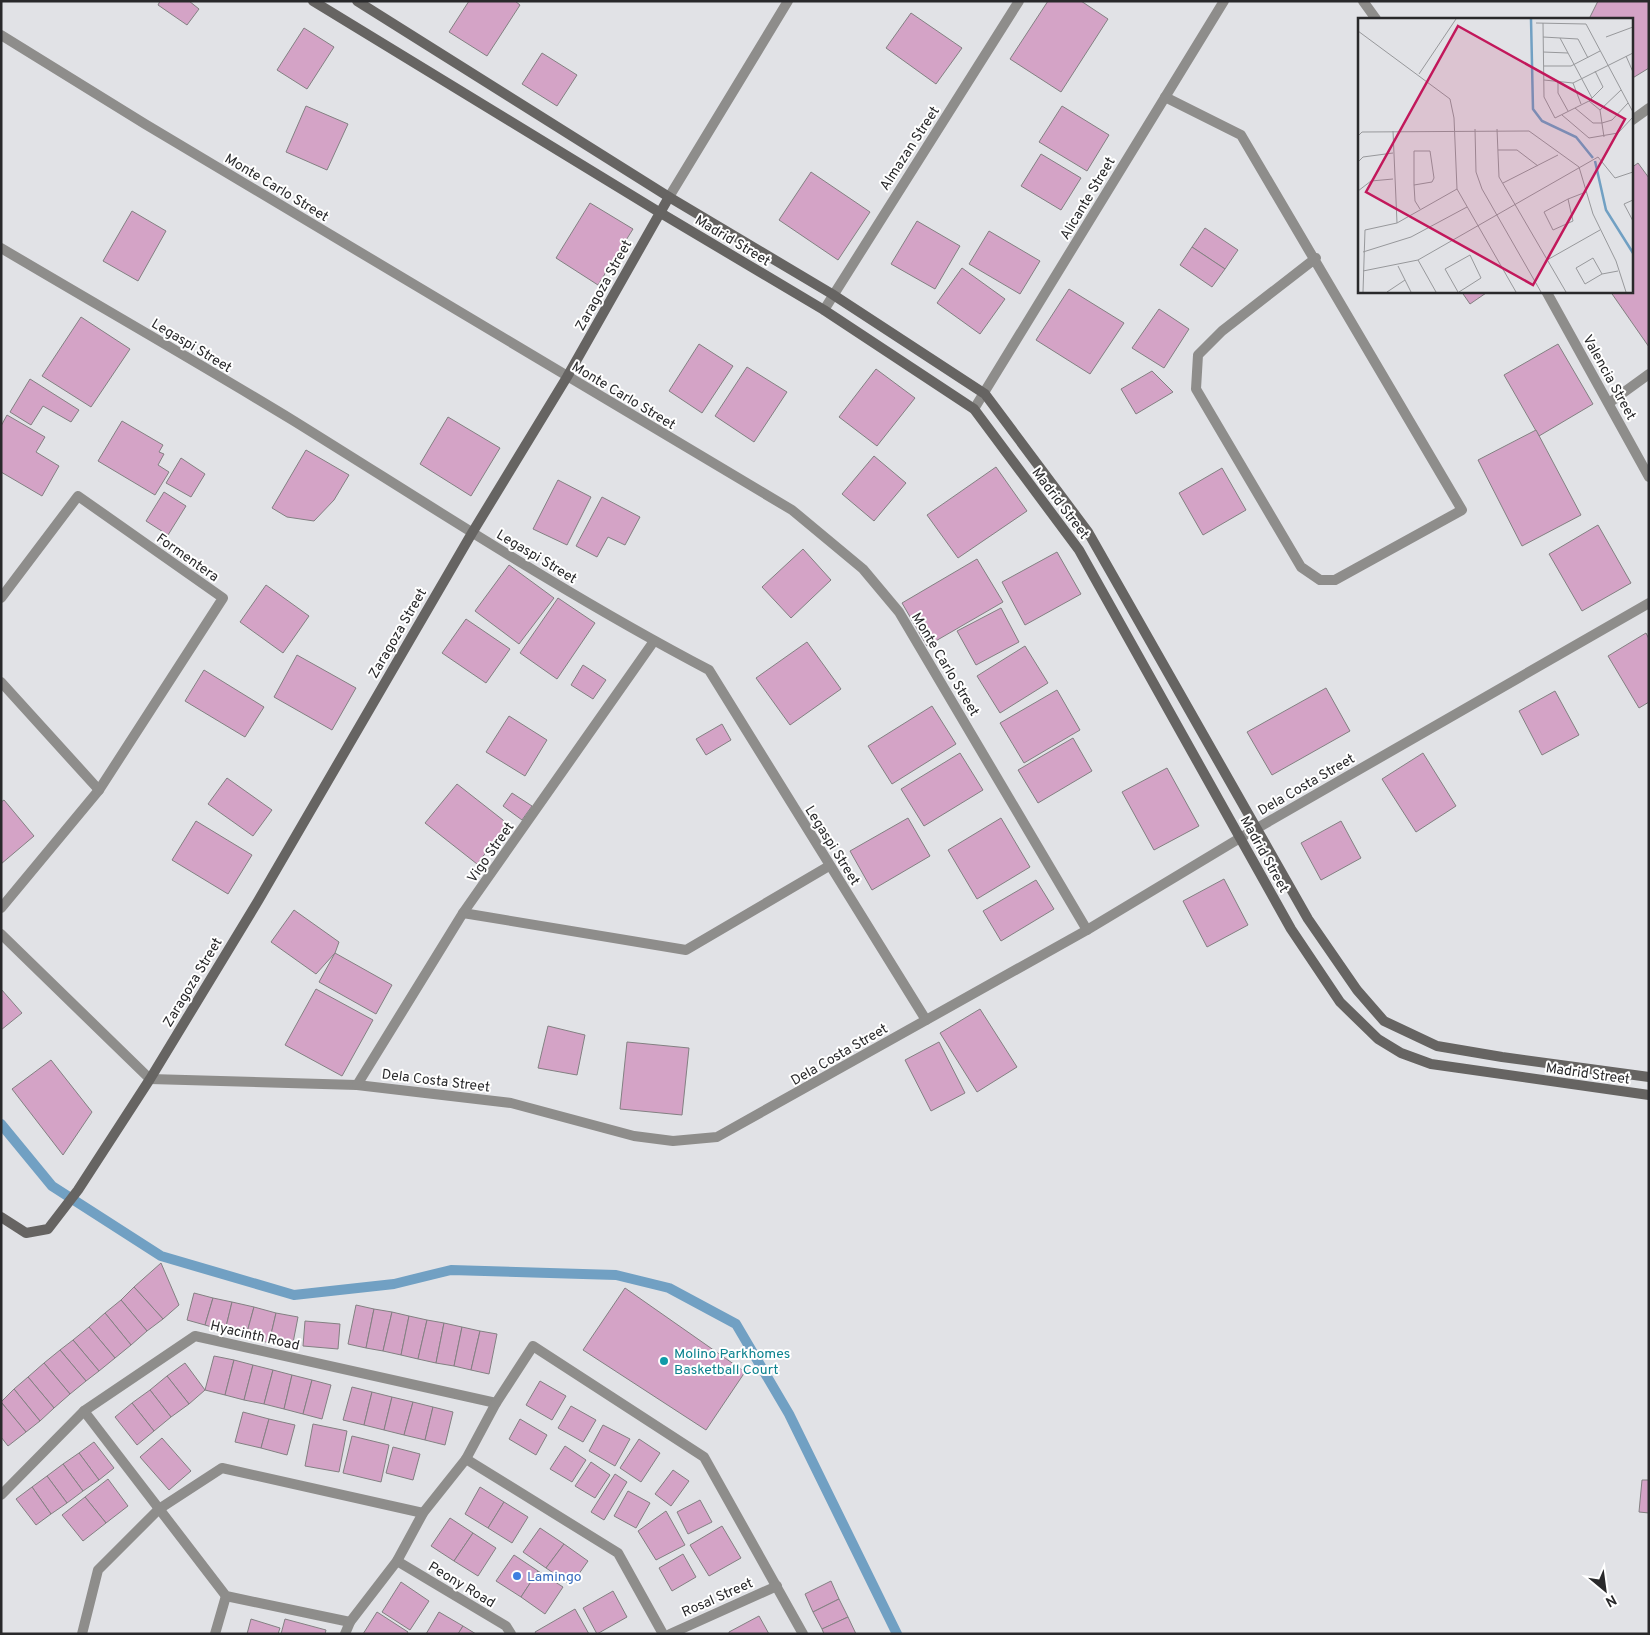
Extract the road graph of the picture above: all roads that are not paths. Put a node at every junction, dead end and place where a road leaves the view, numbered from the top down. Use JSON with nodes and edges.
{"nodes":[{"id":1,"x":314,"y":1,"type":"edge"},
{"id":2,"x":356,"y":1,"type":"edge"},
{"id":3,"x":788,"y":1,"type":"edge"},
{"id":4,"x":1020,"y":1,"type":"edge"},
{"id":5,"x":1224,"y":1,"type":"edge"},
{"id":6,"x":1363,"y":1,"type":"edge"},
{"id":7,"x":1375,"y":18,"type":"edge"},
{"id":8,"x":1,"y":35,"type":"edge"},
{"id":9,"x":1165,"y":97,"type":"junction"},
{"id":10,"x":1649,"y":108,"type":"edge"},
{"id":11,"x":1632,"y":120,"type":"edge"},
{"id":12,"x":669,"y":197,"type":"junction"},
{"id":13,"x":659,"y":212,"type":"junction"},
{"id":14,"x":1,"y":248,"type":"edge"},
{"id":15,"x":1316,"y":258,"type":"junction"},
{"id":16,"x":1547,"y":292,"type":"edge"},
{"id":17,"x":832,"y":294,"type":"junction"},
{"id":18,"x":824,"y":310,"type":"junction"},
{"id":19,"x":1649,"y":374,"type":"edge"},
{"id":20,"x":567,"y":377,"type":"junction"},
{"id":21,"x":985,"y":394,"type":"junction"},
{"id":22,"x":1609,"y":403,"type":"junction"},
{"id":23,"x":974,"y":409,"type":"junction"},
{"id":24,"x":1649,"y":477,"type":"edge"},
{"id":25,"x":472,"y":533,"type":"junction"},
{"id":26,"x":1,"y":598,"type":"edge"},
{"id":27,"x":1649,"y":603,"type":"edge"},
{"id":28,"x":654,"y":641,"type":"junction"},
{"id":29,"x":1,"y":682,"type":"edge"},
{"id":30,"x":99,"y":790,"type":"junction"},
{"id":31,"x":1256,"y":828,"type":"junction"},
{"id":32,"x":1240,"y":838,"type":"junction"},
{"id":33,"x":829,"y":866,"type":"junction"},
{"id":34,"x":1,"y":908,"type":"edge"},
{"id":35,"x":463,"y":913,"type":"junction"},
{"id":36,"x":1087,"y":930,"type":"junction"},
{"id":37,"x":1,"y":934,"type":"edge"},
{"id":38,"x":926,"y":1020,"type":"junction"},
{"id":39,"x":1649,"y":1077,"type":"edge"},
{"id":40,"x":150,"y":1078,"type":"junction"},
{"id":41,"x":357,"y":1085,"type":"junction"},
{"id":42,"x":1649,"y":1095,"type":"edge"},
{"id":43,"x":1,"y":1217,"type":"edge"},
{"id":44,"x":496,"y":1403,"type":"junction"},
{"id":45,"x":84,"y":1411,"type":"junction"},
{"id":46,"x":466,"y":1459,"type":"junction"},
{"id":47,"x":1,"y":1495,"type":"edge"},
{"id":48,"x":159,"y":1508,"type":"junction"},
{"id":49,"x":423,"y":1513,"type":"junction"},
{"id":50,"x":397,"y":1561,"type":"junction"},
{"id":51,"x":776,"y":1586,"type":"junction"},
{"id":52,"x":226,"y":1596,"type":"junction"},
{"id":53,"x":350,"y":1622,"type":"junction"},
{"id":54,"x":82,"y":1634,"type":"edge"},
{"id":55,"x":215,"y":1634,"type":"edge"},
{"id":56,"x":345,"y":1634,"type":"edge"},
{"id":57,"x":511,"y":1634,"type":"edge"},
{"id":58,"x":663,"y":1634,"type":"edge"},
{"id":59,"x":670,"y":1634,"type":"edge"},
{"id":60,"x":804,"y":1634,"type":"edge"}],
"edges":[{"from":1,"to":13,"type":"street","name":"Madrid Street"},
{"from":2,"to":12,"type":"street","name":"Madrid Street"},
{"from":3,"to":12,"type":"street","name":"Zaragoza Street"},
{"from":4,"to":17,"type":"street","name":"Almazan Street"},
{"from":5,"to":9,"type":"street","name":"Alicante Street"},
{"from":6,"to":7,"type":"street"},
{"from":8,"to":20,"type":"street","name":"Monte Carlo Street"},
{"from":9,"to":15,"type":"street"},
{"from":9,"to":21,"type":"street","name":"Alicante Street"},
{"from":10,"to":11,"type":"street"},
{"from":12,"to":13,"type":"street","name":"Zaragoza Street"},
{"from":12,"to":17,"type":"street","name":"Madrid Street"},
{"from":13,"to":18,"type":"street","name":"Madrid Street"},
{"from":13,"to":20,"type":"street","name":"Zaragoza Street"},
{"from":14,"to":25,"type":"street","name":"Legaspi Street"},
{"from":15,"to":15,"type":"street"},
{"from":16,"to":22,"type":"street","name":"Valencia Street"},
{"from":17,"to":18,"type":"street","name":"Almazan Street"},
{"from":17,"to":21,"type":"street","name":"Madrid Street"},
{"from":18,"to":23,"type":"street","name":"Madrid Street"},
{"from":19,"to":22,"type":"street"},
{"from":20,"to":25,"type":"street","name":"Zaragoza Street"},
{"from":20,"to":36,"type":"street","name":"Monte Carlo Street"},
{"from":21,"to":23,"type":"street","name":"Alicante Street"},
{"from":21,"to":31,"type":"street","name":"Madrid Street"},
{"from":22,"to":24,"type":"street","name":"Valencia Street"},
{"from":23,"to":32,"type":"street","name":"Madrid Street"},
{"from":25,"to":28,"type":"street","name":"Legaspi Street"},
{"from":25,"to":40,"type":"street","name":"Zaragoza Street"},
{"from":26,"to":30,"type":"street","name":"Formentera"},
{"from":27,"to":31,"type":"street","name":"Dela Costa Street"},
{"from":28,"to":33,"type":"street","name":"Legaspi Street"},
{"from":28,"to":35,"type":"street","name":"Vigo Street"},
{"from":29,"to":30,"type":"street"},
{"from":30,"to":34,"type":"street","name":"Formentera"},
{"from":31,"to":32,"type":"street","name":"Dela Costa Street"},
{"from":31,"to":39,"type":"street","name":"Madrid Street"},
{"from":32,"to":36,"type":"street","name":"Dela Costa Street"},
{"from":32,"to":42,"type":"street","name":"Madrid Street"},
{"from":33,"to":35,"type":"street"},
{"from":33,"to":38,"type":"street","name":"Legaspi Street"},
{"from":35,"to":41,"type":"street","name":"Vigo Street"},
{"from":36,"to":38,"type":"street","name":"Dela Costa Street"},
{"from":37,"to":40,"type":"street"},
{"from":38,"to":41,"type":"street","name":"Dela Costa Street"},
{"from":40,"to":41,"type":"street","name":"Dela Costa Street"},
{"from":40,"to":43,"type":"street","name":"Zaragoza Street"},
{"from":44,"to":45,"type":"street","name":"Hyacinth Road"},
{"from":44,"to":46,"type":"street"},
{"from":44,"to":51,"type":"street"},
{"from":45,"to":47,"type":"street","name":"Hyacinth Road"},
{"from":45,"to":48,"type":"street"},
{"from":46,"to":49,"type":"street"},
{"from":46,"to":58,"type":"street"},
{"from":48,"to":49,"type":"street"},
{"from":48,"to":52,"type":"street"},
{"from":48,"to":54,"type":"street"},
{"from":49,"to":50,"type":"street"},
{"from":50,"to":53,"type":"street"},
{"from":50,"to":57,"type":"street","name":"Peony Road"},
{"from":51,"to":59,"type":"street","name":"Rosal Street"},
{"from":51,"to":60,"type":"street"},
{"from":52,"to":53,"type":"street"},
{"from":52,"to":55,"type":"street"},
{"from":53,"to":56,"type":"street"}]}
